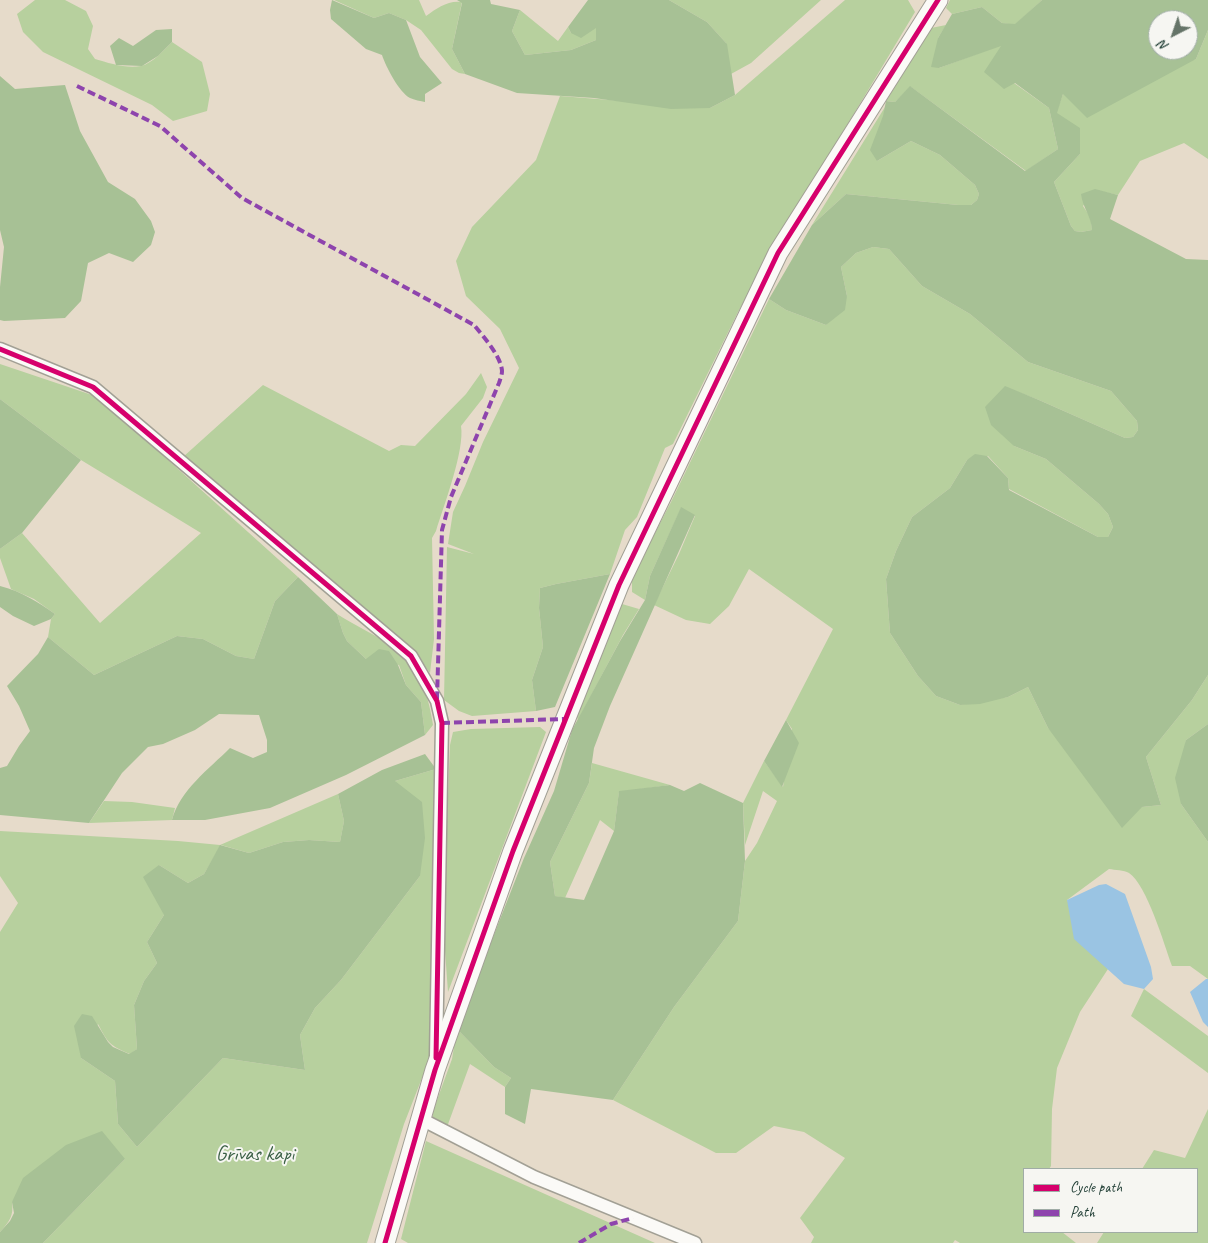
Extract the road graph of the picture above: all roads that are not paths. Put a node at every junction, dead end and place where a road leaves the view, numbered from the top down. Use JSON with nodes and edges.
{"nodes":[{"id":1,"x":938,"y":0,"type":"edge"},
{"id":2,"x":0,"y":348,"type":"edge"},
{"id":3,"x":435,"y":1070,"type":"junction"},
{"id":4,"x":419,"y":1124,"type":"junction"},
{"id":5,"x":385,"y":1243,"type":"edge"},
{"id":6,"x":695,"y":1243,"type":"edge"}],
"edges":[{"from":1,"to":3,"type":"main road"},
{"from":2,"to":3,"type":"street"},
{"from":3,"to":4,"type":"main road"},
{"from":4,"to":5,"type":"main road"},
{"from":4,"to":6,"type":"street"}]}
